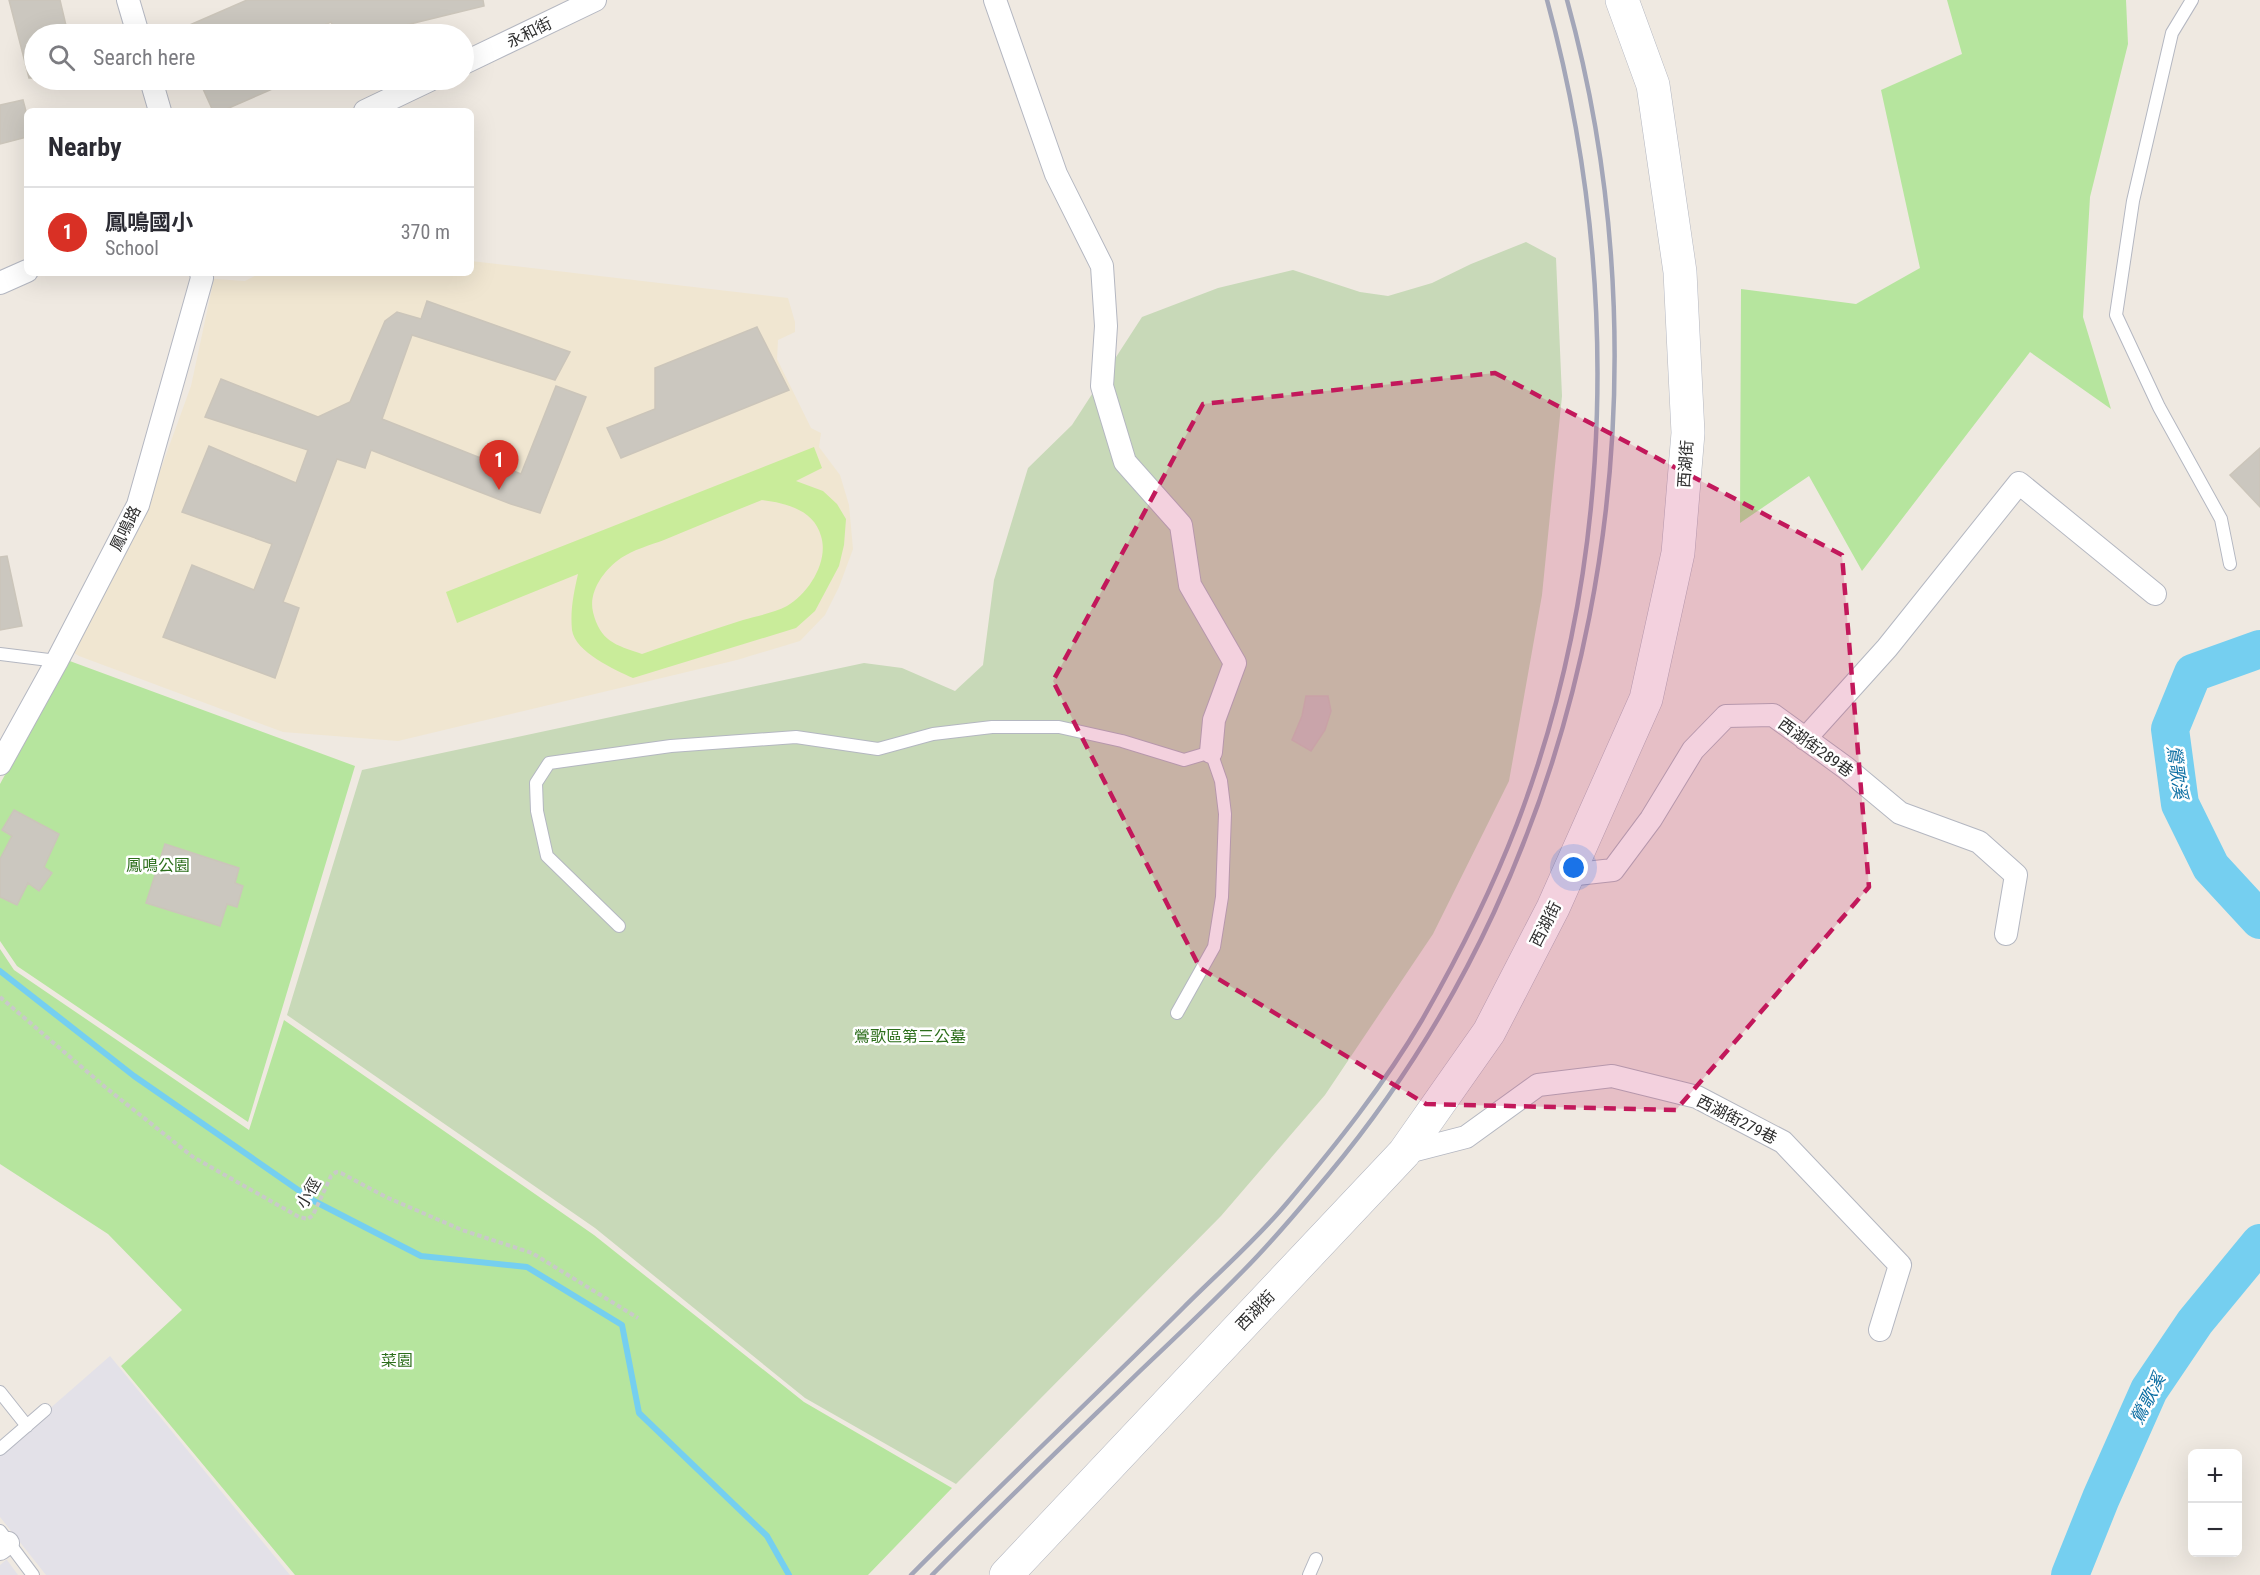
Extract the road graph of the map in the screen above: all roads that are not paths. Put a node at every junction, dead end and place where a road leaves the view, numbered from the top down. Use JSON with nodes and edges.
{"nodes":[{"id":1,"x":128,"y":0,"type":"edge"},
{"id":2,"x":595,"y":0,"type":"edge"},
{"id":3,"x":995,"y":0,"type":"edge"},
{"id":4,"x":1622,"y":0,"type":"edge"},
{"id":5,"x":2192,"y":0,"type":"edge"},
{"id":6,"x":135,"y":24,"type":"edge"},
{"id":7,"x":474,"y":58,"type":"edge"},
{"id":8,"x":154,"y":90,"type":"edge"},
{"id":9,"x":409,"y":90,"type":"edge"},
{"id":10,"x":159,"y":108,"type":"edge"},
{"id":11,"x":371,"y":108,"type":"edge"},
{"id":12,"x":24,"y":272,"type":"edge"},
{"id":13,"x":201,"y":276,"type":"edge"},
{"id":14,"x":0,"y":283,"type":"edge"},
{"id":15,"x":2230,"y":564,"type":"dead end"},
{"id":16,"x":2156,"y":594,"type":"dead end"},
{"id":17,"x":0,"y":654,"type":"edge"},
{"id":18,"x":57,"y":661,"type":"junction"},
{"id":19,"x":1805,"y":739,"type":"junction"},
{"id":20,"x":1211,"y":752,"type":"junction"},
{"id":21,"x":0,"y":764,"type":"edge"},
{"id":22,"x":1568,"y":875,"type":"junction"},
{"id":23,"x":619,"y":926,"type":"dead end"},
{"id":24,"x":2006,"y":934,"type":"dead end"},
{"id":25,"x":1177,"y":1013,"type":"dead end"},
{"id":26,"x":1404,"y":1153,"type":"junction"},
{"id":27,"x":1880,"y":1330,"type":"dead end"},
{"id":28,"x":0,"y":1392,"type":"edge"},
{"id":29,"x":45,"y":1410,"type":"dead end"},
{"id":30,"x":27,"y":1426,"type":"junction"},
{"id":31,"x":0,"y":1449,"type":"edge"},
{"id":32,"x":3,"y":1541,"type":"edge"},
{"id":33,"x":1316,"y":1559,"type":"dead end"},
{"id":34,"x":33,"y":1575,"type":"edge"},
{"id":35,"x":1006,"y":1575,"type":"edge"},
{"id":36,"x":1309,"y":1575,"type":"edge"}],
"edges":[{"from":1,"to":6,"type":"street"},
{"from":2,"to":7,"type":"street","name":"永和街"},
{"from":3,"to":20,"type":"street"},
{"from":4,"to":22,"type":"street","name":"西湖街"},
{"from":5,"to":15,"type":"lane"},
{"from":8,"to":10,"type":"street"},
{"from":9,"to":11,"type":"street"},
{"from":12,"to":14,"type":"street"},
{"from":13,"to":18,"type":"street","name":"鳳鳴路"},
{"from":16,"to":19,"type":"street"},
{"from":17,"to":18,"type":"lane"},
{"from":18,"to":21,"type":"street","name":"鳳鳴路"},
{"from":19,"to":22,"type":"street","name":"西湖街289巷"},
{"from":19,"to":24,"type":"street","name":"西湖街289巷"},
{"from":20,"to":23,"type":"lane"},
{"from":20,"to":25,"type":"lane"},
{"from":22,"to":26,"type":"street","name":"西湖街"},
{"from":26,"to":27,"type":"street","name":"西湖街279巷"},
{"from":26,"to":35,"type":"street","name":"西湖街"},
{"from":28,"to":30,"type":"lane"},
{"from":29,"to":30,"type":"lane"},
{"from":30,"to":31,"type":"lane"},
{"from":32,"to":34,"type":"lane"},
{"from":33,"to":36,"type":"lane"}]}
